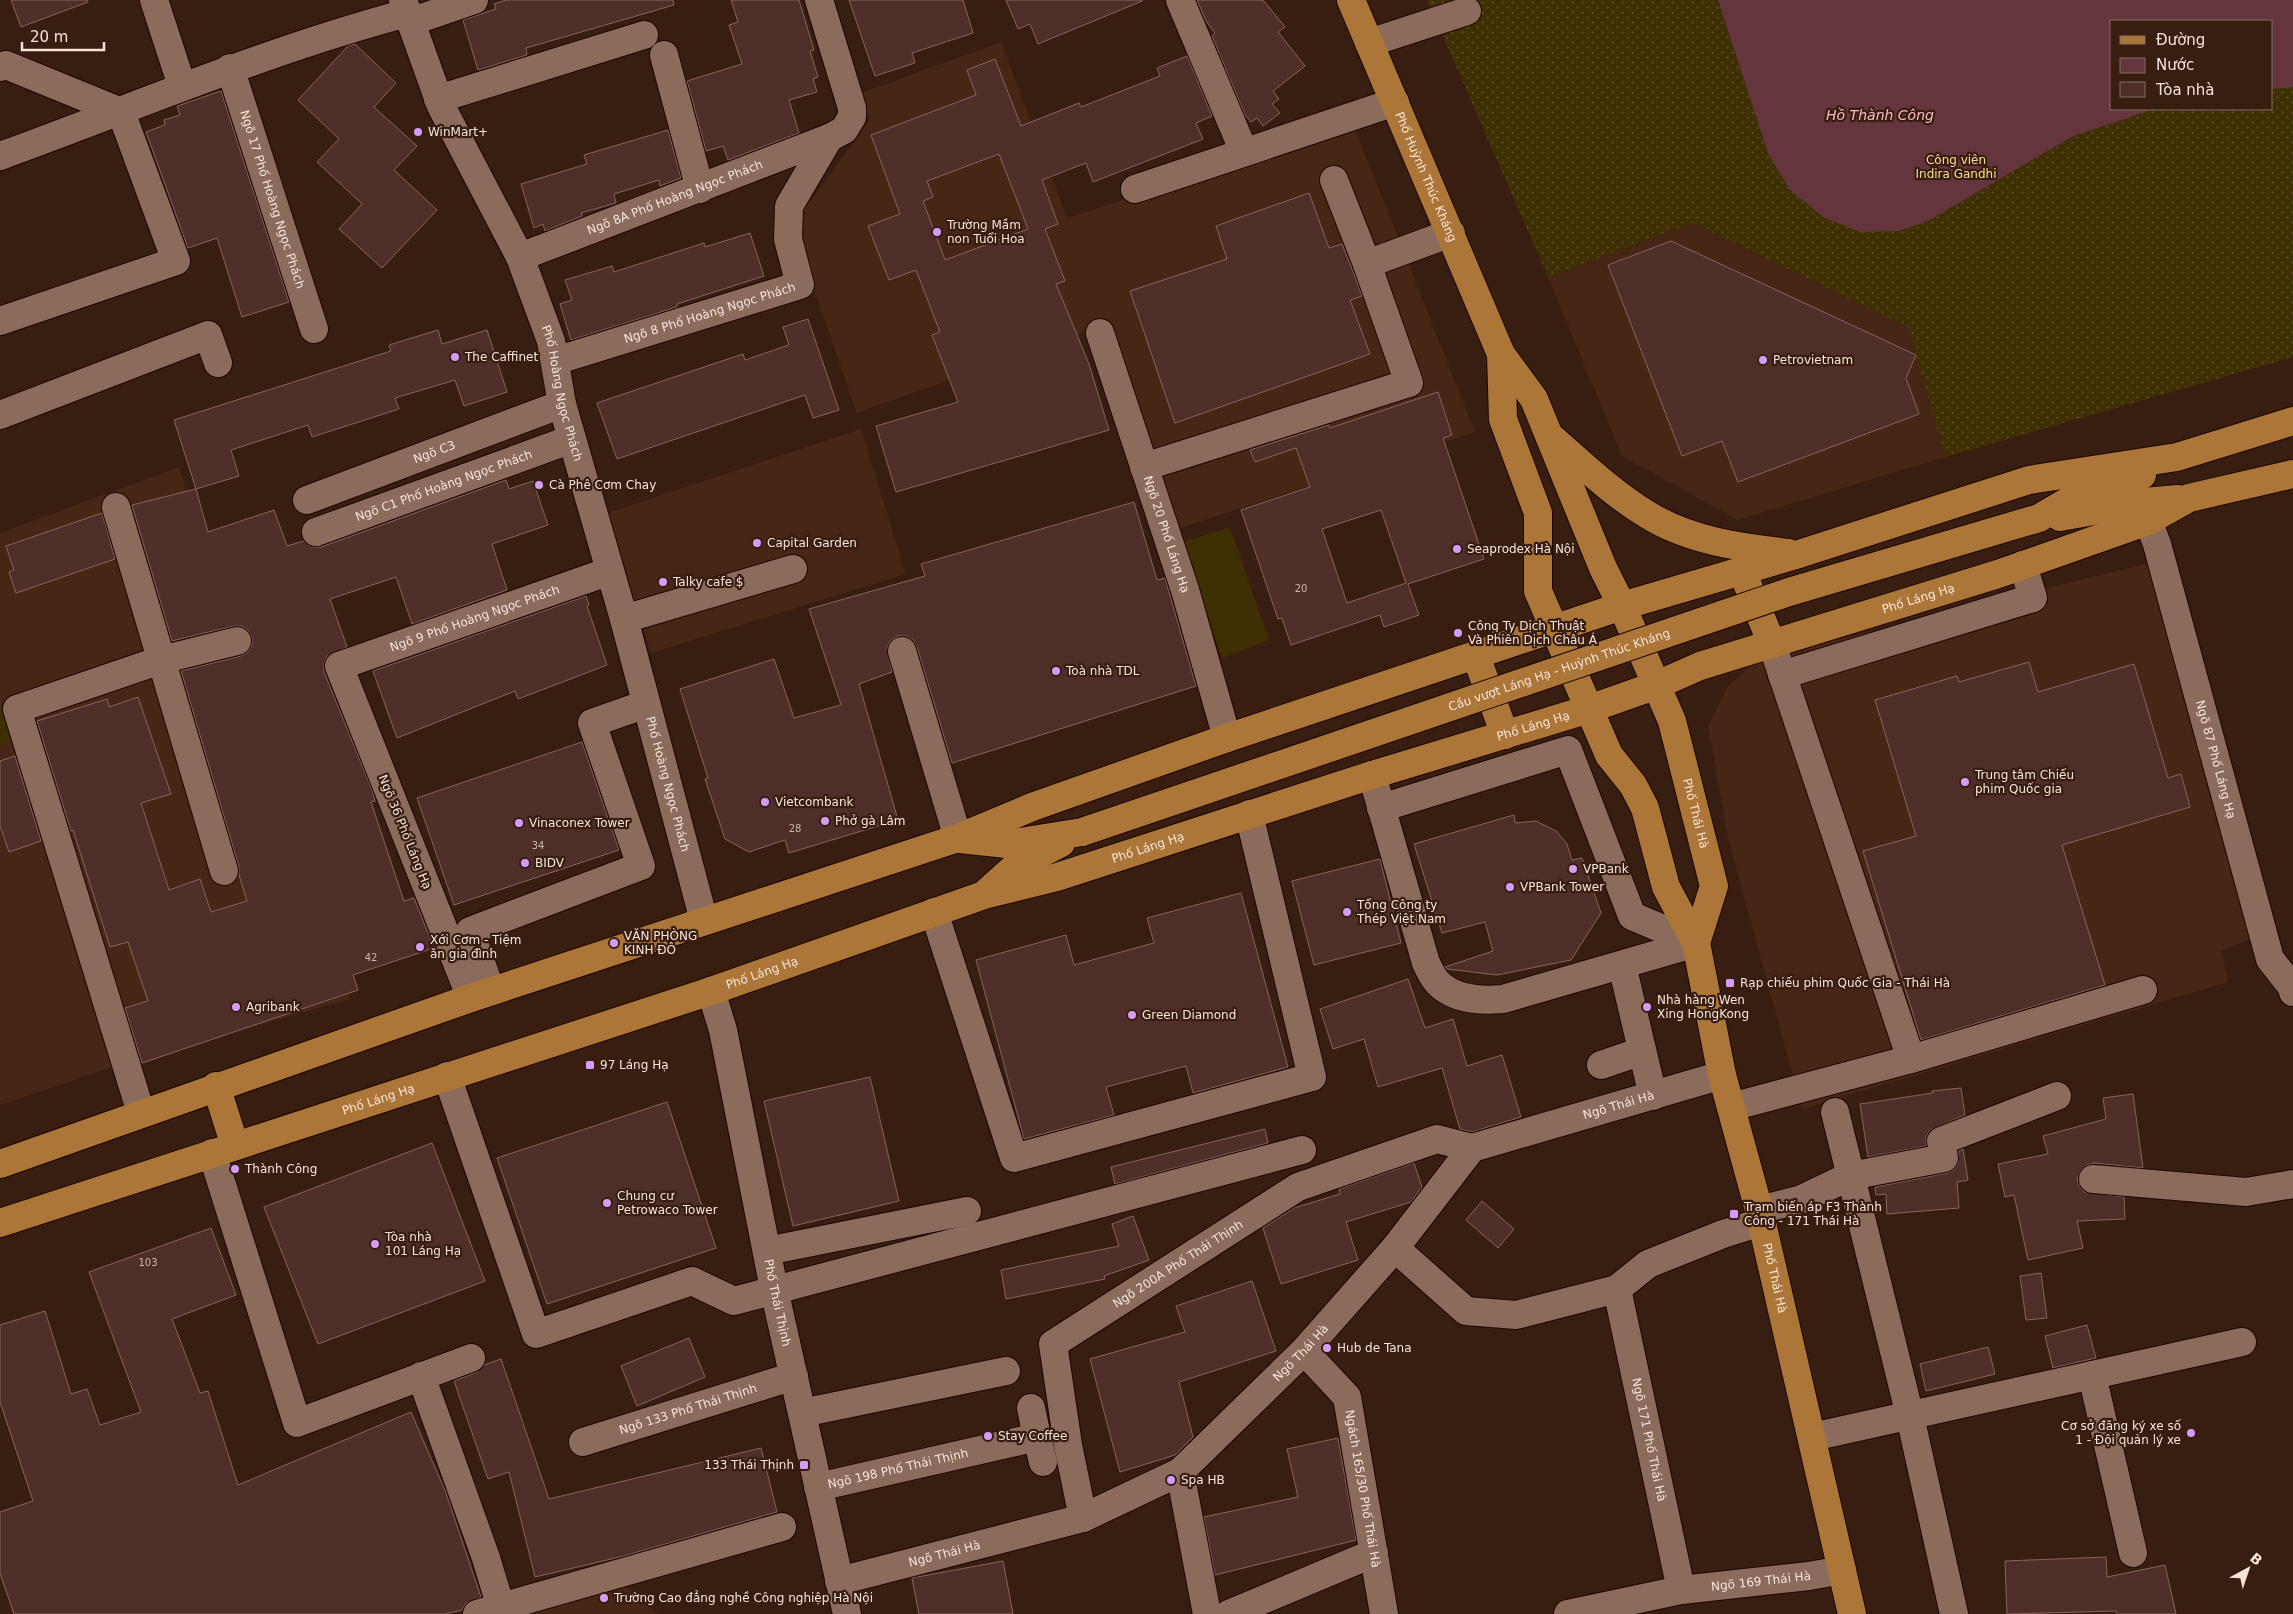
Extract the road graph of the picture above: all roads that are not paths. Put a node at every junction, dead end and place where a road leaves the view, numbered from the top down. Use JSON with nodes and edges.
{"nodes":[{"id":1,"x":154,"y":0,"type":"edge"},
{"id":2,"x":474,"y":0,"type":"edge"},
{"id":3,"x":819,"y":0,"type":"edge"},
{"id":4,"x":1180,"y":0,"type":"edge"},
{"id":5,"x":1352,"y":0,"type":"edge"},
{"id":6,"x":1468,"y":11,"type":"dead end"},
{"id":7,"x":407,"y":12,"type":"edge"},
{"id":8,"x":644,"y":35,"type":"dead end"},
{"id":9,"x":1370,"y":43,"type":"junction"},
{"id":10,"x":664,"y":56,"type":"dead end"},
{"id":11,"x":0,"y":67,"type":"edge"},
{"id":12,"x":230,"y":68,"type":"junction"},
{"id":13,"x":182,"y":86,"type":"junction"},
{"id":14,"x":438,"y":99,"type":"junction"},
{"id":15,"x":1394,"y":102,"type":"junction"},
{"id":16,"x":121,"y":112,"type":"junction"},
{"id":17,"x":829,"y":138,"type":"junction"},
{"id":18,"x":1244,"y":152,"type":"junction"},
{"id":19,"x":0,"y":156,"type":"edge"},
{"id":20,"x":1334,"y":180,"type":"dead end"},
{"id":21,"x":700,"y":189,"type":"junction"},
{"id":22,"x":1135,"y":189,"type":"dead end"},
{"id":23,"x":1451,"y":233,"type":"junction"},
{"id":24,"x":520,"y":257,"type":"junction"},
{"id":25,"x":1368,"y":264,"type":"junction"},
{"id":26,"x":0,"y":321,"type":"edge"},
{"id":27,"x":314,"y":329,"type":"dead end"},
{"id":28,"x":1100,"y":333,"type":"dead end"},
{"id":29,"x":1501,"y":354,"type":"junction"},
{"id":30,"x":555,"y":361,"type":"junction"},
{"id":31,"x":218,"y":363,"type":"dead end"},
{"id":32,"x":562,"y":404,"type":"junction"},
{"id":33,"x":0,"y":415,"type":"edge"},
{"id":34,"x":2293,"y":421,"type":"edge"},
{"id":35,"x":1549,"y":436,"type":"junction"},
{"id":36,"x":572,"y":439,"type":"junction"},
{"id":37,"x":2177,"y":457,"type":"junction"},
{"id":38,"x":1144,"y":467,"type":"junction"},
{"id":39,"x":2293,"y":474,"type":"edge"},
{"id":40,"x":2189,"y":498,"type":"junction"},
{"id":41,"x":307,"y":500,"type":"dead end"},
{"id":42,"x":116,"y":506,"type":"dead end"},
{"id":43,"x":2038,"y":518,"type":"junction"},
{"id":44,"x":2148,"y":521,"type":"junction"},
{"id":45,"x":316,"y":532,"type":"dead end"},
{"id":46,"x":1799,"y":554,"type":"junction"},
{"id":47,"x":2022,"y":565,"type":"junction"},
{"id":48,"x":793,"y":570,"type":"dead end"},
{"id":49,"x":610,"y":571,"type":"junction"},
{"id":50,"x":1742,"y":571,"type":"junction"},
{"id":51,"x":1622,"y":606,"type":"junction"},
{"id":52,"x":624,"y":619,"type":"junction"},
{"id":53,"x":1554,"y":629,"type":"junction"},
{"id":54,"x":237,"y":641,"type":"dead end"},
{"id":55,"x":1772,"y":644,"type":"junction"},
{"id":56,"x":902,"y":651,"type":"dead end"},
{"id":57,"x":1476,"y":656,"type":"junction"},
{"id":58,"x":160,"y":660,"type":"junction"},
{"id":59,"x":339,"y":666,"type":"joint"},
{"id":60,"x":1782,"y":675,"type":"junction"},
{"id":61,"x":1657,"y":684,"type":"junction"},
{"id":62,"x":646,"y":704,"type":"junction"},
{"id":63,"x":1589,"y":709,"type":"junction"},
{"id":64,"x":1505,"y":735,"type":"junction"},
{"id":65,"x":1227,"y":738,"type":"junction"},
{"id":66,"x":1372,"y":775,"type":"junction"},
{"id":67,"x":1381,"y":808,"type":"junction"},
{"id":68,"x":1249,"y":814,"type":"junction"},
{"id":69,"x":1082,"y":832,"type":"junction"},
{"id":70,"x":958,"y":838,"type":"junction"},
{"id":71,"x":224,"y":871,"type":"dead end"},
{"id":72,"x":984,"y":895,"type":"junction"},
{"id":73,"x":934,"y":912,"type":"junction"},
{"id":74,"x":704,"y":921,"type":"junction"},
{"id":75,"x":1696,"y":943,"type":"junction"},
{"id":76,"x":1622,"y":965,"type":"junction"},
{"id":77,"x":2293,"y":989,"type":"edge"},
{"id":78,"x":2143,"y":990,"type":"dead end"},
{"id":79,"x":712,"y":991,"type":"junction"},
{"id":80,"x":481,"y":995,"type":"junction"},
{"id":81,"x":1642,"y":1051,"type":"junction"},
{"id":82,"x":1912,"y":1059,"type":"junction"},
{"id":83,"x":1601,"y":1065,"type":"dead end"},
{"id":84,"x":1722,"y":1075,"type":"junction"},
{"id":85,"x":447,"y":1076,"type":"junction"},
{"id":86,"x":216,"y":1086,"type":"junction"},
{"id":87,"x":1653,"y":1096,"type":"junction"},
{"id":88,"x":2058,"y":1096,"type":"dead end"},
{"id":89,"x":1731,"y":1106,"type":"junction"},
{"id":90,"x":1834,"y":1112,"type":"dead end"},
{"id":91,"x":141,"y":1113,"type":"junction"},
{"id":92,"x":1472,"y":1148,"type":"junction"},
{"id":93,"x":224,"y":1149,"type":"junction"},
{"id":94,"x":1302,"y":1150,"type":"dead end"},
{"id":95,"x":0,"y":1164,"type":"edge"},
{"id":96,"x":1850,"y":1176,"type":"junction"},
{"id":97,"x":2094,"y":1179,"type":"dead end"},
{"id":98,"x":2293,"y":1184,"type":"edge"},
{"id":99,"x":968,"y":1211,"type":"dead end"},
{"id":100,"x":1760,"y":1216,"type":"junction"},
{"id":101,"x":0,"y":1223,"type":"edge"},
{"id":102,"x":1395,"y":1248,"type":"junction"},
{"id":103,"x":767,"y":1250,"type":"junction"},
{"id":104,"x":774,"y":1289,"type":"junction"},
{"id":105,"x":1616,"y":1289,"type":"junction"},
{"id":106,"x":2242,"y":1342,"type":"dead end"},
{"id":107,"x":1304,"y":1351,"type":"junction"},
{"id":108,"x":470,"y":1358,"type":"dead end"},
{"id":109,"x":1006,"y":1371,"type":"dead end"},
{"id":110,"x":2092,"y":1375,"type":"junction"},
{"id":111,"x":421,"y":1376,"type":"junction"},
{"id":112,"x":794,"y":1376,"type":"junction"},
{"id":113,"x":1031,"y":1408,"type":"dead end"},
{"id":114,"x":802,"y":1413,"type":"junction"},
{"id":115,"x":1910,"y":1416,"type":"junction"},
{"id":116,"x":1812,"y":1437,"type":"junction"},
{"id":117,"x":583,"y":1442,"type":"dead end"},
{"id":118,"x":1180,"y":1472,"type":"junction"},
{"id":119,"x":818,"y":1487,"type":"junction"},
{"id":120,"x":1082,"y":1518,"type":"junction"},
{"id":121,"x":782,"y":1527,"type":"dead end"},
{"id":122,"x":1374,"y":1553,"type":"junction"},
{"id":123,"x":2133,"y":1553,"type":"dead end"},
{"id":124,"x":1842,"y":1570,"type":"junction"},
{"id":125,"x":839,"y":1581,"type":"junction"},
{"id":126,"x":1681,"y":1590,"type":"junction"},
{"id":127,"x":494,"y":1612,"type":"edge"},
{"id":128,"x":846,"y":1614,"type":"edge"},
{"id":129,"x":1207,"y":1614,"type":"edge"},
{"id":130,"x":1229,"y":1614,"type":"edge"},
{"id":131,"x":1384,"y":1614,"type":"edge"},
{"id":132,"x":1568,"y":1614,"type":"edge"},
{"id":133,"x":1852,"y":1614,"type":"edge"},
{"id":134,"x":1954,"y":1614,"type":"edge"}],
"edges":[{"from":1,"to":13,"type":"street"},
{"from":2,"to":7,"type":"street"},
{"from":3,"to":17,"type":"street"},
{"from":4,"to":18,"type":"street"},
{"from":5,"to":9,"type":"main road","name":"Phố Huỳnh Thúc Kháng"},
{"from":6,"to":9,"type":"street"},
{"from":7,"to":12,"type":"street"},
{"from":7,"to":14,"type":"street","name":"Phố Hoàng Ngọc Phách"},
{"from":8,"to":14,"type":"street"},
{"from":9,"to":15,"type":"main road","name":"Phố Huỳnh Thúc Kháng"},
{"from":10,"to":21,"type":"street"},
{"from":11,"to":16,"type":"street"},
{"from":12,"to":13,"type":"street"},
{"from":12,"to":27,"type":"street","name":"Ngõ 17 Phố Hoàng Ngọc Phách"},
{"from":13,"to":16,"type":"street"},
{"from":14,"to":24,"type":"street","name":"Phố Hoàng Ngọc Phách"},
{"from":15,"to":18,"type":"street"},
{"from":15,"to":23,"type":"main road","name":"Phố Huỳnh Thúc Kháng"},
{"from":16,"to":19,"type":"street"},
{"from":16,"to":26,"type":"street"},
{"from":17,"to":21,"type":"street","name":"Ngõ 8A Phố Hoàng Ngọc Phách"},
{"from":17,"to":30,"type":"street","name":"Ngõ 8 Phố Hoàng Ngọc Phách"},
{"from":18,"to":22,"type":"street"},
{"from":20,"to":25,"type":"street"},
{"from":21,"to":24,"type":"street","name":"Ngõ 8A Phố Hoàng Ngọc Phách"},
{"from":23,"to":25,"type":"street"},
{"from":23,"to":29,"type":"main road","name":"Phố Huỳnh Thúc Kháng"},
{"from":24,"to":30,"type":"street","name":"Phố Hoàng Ngọc Phách"},
{"from":25,"to":38,"type":"street"},
{"from":28,"to":38,"type":"street","name":"Ngõ 20 Phố Láng Hạ"},
{"from":29,"to":35,"type":"main road","name":"Phố Huỳnh Thúc Kháng"},
{"from":29,"to":53,"type":"main road","name":"Phố Huỳnh Thúc Kháng"},
{"from":30,"to":32,"type":"street","name":"Phố Hoàng Ngọc Phách"},
{"from":31,"to":33,"type":"street"},
{"from":32,"to":36,"type":"street","name":"Phố Hoàng Ngọc Phách"},
{"from":32,"to":41,"type":"street","name":"Ngõ C3"},
{"from":34,"to":37,"type":"main road"},
{"from":35,"to":46,"type":"main road"},
{"from":35,"to":51,"type":"main road","name":"Phố Huỳnh Thúc Kháng"},
{"from":36,"to":45,"type":"street","name":"Ngõ C1 Phố Hoàng Ngọc Phách"},
{"from":36,"to":49,"type":"street","name":"Phố Hoàng Ngọc Phách"},
{"from":37,"to":43,"type":"main road","name":"Cầu vượt Láng Hạ - Huỳnh Thúc Kháng"},
{"from":37,"to":46,"type":"main road"},
{"from":38,"to":65,"type":"street","name":"Ngõ 20 Phố Láng Hạ"},
{"from":39,"to":40,"type":"main road","name":"Phố Láng Hạ"},
{"from":40,"to":43,"type":"main road","name":"Cầu vượt Láng Hạ - Huỳnh Thúc Kháng"},
{"from":40,"to":44,"type":"main road","name":"Phố Láng Hạ"},
{"from":42,"to":58,"type":"street"},
{"from":43,"to":69,"type":"main road","name":"Cầu vượt Láng Hạ - Huỳnh Thúc Kháng","bridge":true},
{"from":44,"to":47,"type":"main road","name":"Phố Láng Hạ"},
{"from":44,"to":77,"type":"street","name":"Ngõ 87 Phố Láng Hạ"},
{"from":46,"to":50,"type":"main road"},
{"from":47,"to":55,"type":"main road","name":"Phố Láng Hạ"},
{"from":47,"to":60,"type":"street"},
{"from":48,"to":52,"type":"street"},
{"from":49,"to":52,"type":"street","name":"Phố Hoàng Ngọc Phách"},
{"from":49,"to":59,"type":"street","name":"Ngõ 9 Phố Hoàng Ngọc Phách"},
{"from":50,"to":51,"type":"main road"},
{"from":50,"to":55,"type":"main road"},
{"from":51,"to":53,"type":"main road"},
{"from":51,"to":61,"type":"main road","name":"Phố Thái Hà"},
{"from":52,"to":62,"type":"street","name":"Phố Hoàng Ngọc Phách"},
{"from":53,"to":57,"type":"main road"},
{"from":53,"to":63,"type":"main road","name":"Phố Huỳnh Thúc Kháng"},
{"from":54,"to":58,"type":"street"},
{"from":55,"to":60,"type":"street"},
{"from":55,"to":61,"type":"main road","name":"Phố Láng Hạ"},
{"from":56,"to":70,"type":"street"},
{"from":57,"to":64,"type":"main road"},
{"from":57,"to":65,"type":"main road"},
{"from":58,"to":71,"type":"street"},
{"from":58,"to":91,"type":"street"},
{"from":59,"to":80,"type":"street","name":"Ngõ 36 Phố Láng Hạ"},
{"from":60,"to":82,"type":"street"},
{"from":61,"to":63,"type":"main road","name":"Phố Láng Hạ"},
{"from":61,"to":75,"type":"main road","name":"Phố Thái Hà"},
{"from":62,"to":74,"type":"street","name":"Phố Hoàng Ngọc Phách"},
{"from":62,"to":80,"type":"street"},
{"from":63,"to":64,"type":"main road","name":"Phố Láng Hạ"},
{"from":63,"to":75,"type":"main road","name":"Phố Thái Hà"},
{"from":64,"to":66,"type":"main road","name":"Phố Láng Hạ"},
{"from":65,"to":70,"type":"main road"},
{"from":66,"to":67,"type":"street"},
{"from":66,"to":68,"type":"main road","name":"Phố Láng Hạ"},
{"from":67,"to":75,"type":"street"},
{"from":67,"to":76,"type":"street"},
{"from":68,"to":72,"type":"main road","name":"Phố Láng Hạ"},
{"from":68,"to":73,"type":"street"},
{"from":69,"to":70,"type":"main road","name":"Cầu vượt Láng Hạ - Huỳnh Thúc Kháng"},
{"from":69,"to":72,"type":"main road","name":"Cầu vượt Láng Hạ - Huỳnh Thúc Kháng"},
{"from":70,"to":74,"type":"main road"},
{"from":72,"to":73,"type":"main road","name":"Phố Láng Hạ"},
{"from":73,"to":79,"type":"main road","name":"Phố Láng Hạ"},
{"from":74,"to":80,"type":"main road"},
{"from":75,"to":76,"type":"street"},
{"from":75,"to":84,"type":"main road","name":"Phố Thái Hà"},
{"from":76,"to":81,"type":"street"},
{"from":78,"to":82,"type":"street"},
{"from":79,"to":85,"type":"main road","name":"Phố Láng Hạ"},
{"from":79,"to":103,"type":"street","name":"Phố Thái Thịnh"},
{"from":80,"to":86,"type":"main road"},
{"from":81,"to":83,"type":"street"},
{"from":81,"to":87,"type":"street"},
{"from":82,"to":89,"type":"street"},
{"from":84,"to":87,"type":"street","name":"Ngõ Thái Hà"},
{"from":84,"to":89,"type":"main road","name":"Phố Thái Hà"},
{"from":85,"to":93,"type":"main road","name":"Phố Láng Hạ"},
{"from":85,"to":104,"type":"street"},
{"from":86,"to":91,"type":"main road"},
{"from":86,"to":93,"type":"main road"},
{"from":87,"to":92,"type":"street","name":"Ngõ Thái Hà"},
{"from":88,"to":96,"type":"street"},
{"from":89,"to":100,"type":"main road","name":"Phố Thái Hà"},
{"from":90,"to":96,"type":"street"},
{"from":91,"to":95,"type":"main road"},
{"from":92,"to":102,"type":"street","name":"Ngõ Thái Hà"},
{"from":92,"to":120,"type":"street","name":"Ngõ 200A Phố Thái Thịnh"},
{"from":93,"to":101,"type":"main road","name":"Phố Láng Hạ"},
{"from":93,"to":111,"type":"street"},
{"from":94,"to":104,"type":"street"},
{"from":96,"to":100,"type":"street"},
{"from":96,"to":115,"type":"street"},
{"from":97,"to":98,"type":"street"},
{"from":99,"to":103,"type":"street"},
{"from":100,"to":105,"type":"street"},
{"from":100,"to":116,"type":"main road","name":"Phố Thái Hà"},
{"from":102,"to":105,"type":"street"},
{"from":102,"to":107,"type":"street","name":"Ngõ Thái Hà"},
{"from":103,"to":104,"type":"street","name":"Phố Thái Thịnh"},
{"from":104,"to":112,"type":"street","name":"Phố Thái Thịnh"},
{"from":105,"to":126,"type":"street","name":"Ngõ 171 Phố Thái Hà"},
{"from":106,"to":110,"type":"street"},
{"from":107,"to":118,"type":"street","name":"Ngõ Thái Hà"},
{"from":107,"to":122,"type":"street","name":"Ngách 165/30 Phố Thái Hà"},
{"from":108,"to":111,"type":"street"},
{"from":109,"to":114,"type":"street"},
{"from":110,"to":115,"type":"street"},
{"from":110,"to":123,"type":"street"},
{"from":111,"to":127,"type":"street"},
{"from":112,"to":114,"type":"street","name":"Phố Thái Thịnh"},
{"from":112,"to":117,"type":"street","name":"Ngõ 133 Phố Thái Thịnh"},
{"from":113,"to":119,"type":"street","name":"Ngõ 198 Phố Thái Thịnh"},
{"from":114,"to":119,"type":"street","name":"Phố Thái Thịnh"},
{"from":115,"to":116,"type":"street"},
{"from":115,"to":134,"type":"street"},
{"from":116,"to":124,"type":"main road","name":"Phố Thái Hà"},
{"from":118,"to":120,"type":"street","name":"Ngõ Thái Hà"},
{"from":118,"to":129,"type":"street"},
{"from":119,"to":125,"type":"street","name":"Phố Thái Thịnh"},
{"from":120,"to":125,"type":"street","name":"Ngõ Thái Hà"},
{"from":121,"to":127,"type":"street"},
{"from":122,"to":130,"type":"street"},
{"from":122,"to":131,"type":"street","name":"Ngách 165/30 Phố Thái Hà"},
{"from":124,"to":126,"type":"street","name":"Ngõ 169 Thái Hà"},
{"from":124,"to":133,"type":"main road","name":"Phố Thái Hà"},
{"from":125,"to":128,"type":"street","name":"Phố Thái Thịnh"},
{"from":126,"to":132,"type":"street","name":"Ngõ 169 Thái Hà"}]}
